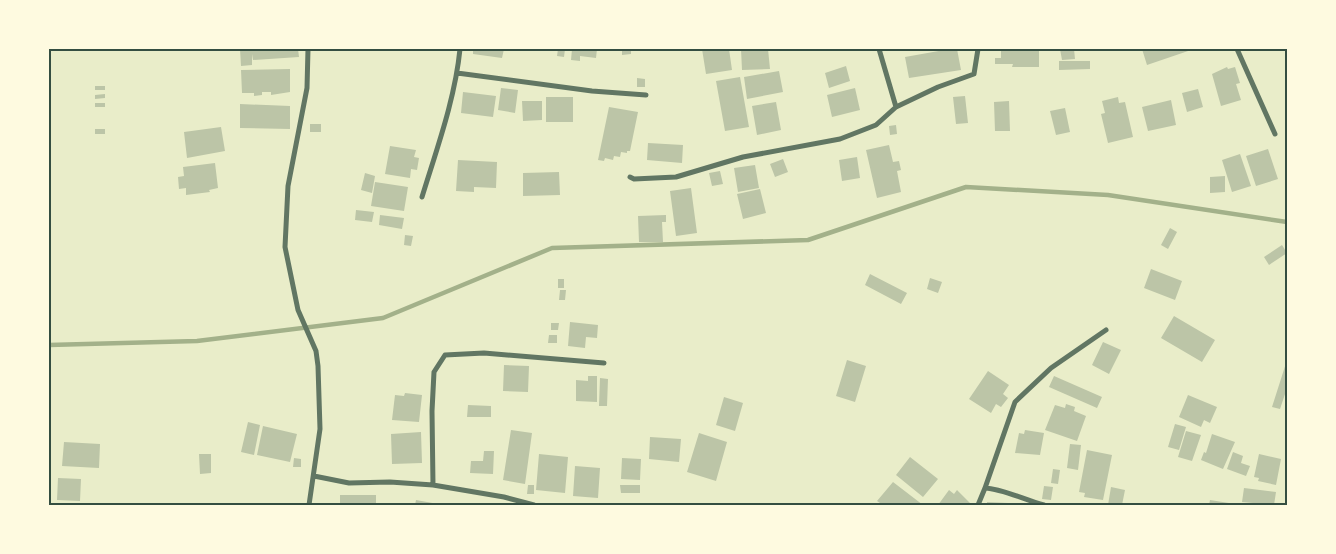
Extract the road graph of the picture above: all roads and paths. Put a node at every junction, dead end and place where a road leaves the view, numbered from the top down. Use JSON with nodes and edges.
{"nodes":[{"id":1,"x":308,"y":49,"type":"edge"},
{"id":2,"x":460,"y":49,"type":"edge"},
{"id":3,"x":879,"y":49,"type":"edge"},
{"id":4,"x":978,"y":49,"type":"edge"},
{"id":5,"x":1237,"y":49,"type":"edge"},
{"id":6,"x":458,"y":73,"type":"junction"},
{"id":7,"x":646,"y":95,"type":"dead end"},
{"id":8,"x":896,"y":107,"type":"junction"},
{"id":9,"x":1275,"y":134,"type":"dead end"},
{"id":10,"x":630,"y":177,"type":"dead end"},
{"id":11,"x":422,"y":197,"type":"dead end"},
{"id":12,"x":1106,"y":330,"type":"dead end"},
{"id":13,"x":604,"y":363,"type":"dead end"},
{"id":14,"x":314,"y":476,"type":"junction"},
{"id":15,"x":433,"y":486,"type":"junction"},
{"id":16,"x":985,"y":488,"type":"junction"},
{"id":17,"x":308,"y":505,"type":"edge"},
{"id":18,"x":534,"y":505,"type":"edge"},
{"id":19,"x":978,"y":505,"type":"edge"},
{"id":20,"x":1044,"y":505,"type":"edge"}],
"edges":[{"from":1,"to":14,"type":"street"},
{"from":2,"to":6,"type":"street"},
{"from":3,"to":8,"type":"street"},
{"from":4,"to":8,"type":"street"},
{"from":5,"to":9,"type":"street"},
{"from":6,"to":7,"type":"street"},
{"from":6,"to":11,"type":"street"},
{"from":8,"to":10,"type":"street"},
{"from":12,"to":16,"type":"street"},
{"from":13,"to":15,"type":"street"},
{"from":14,"to":15,"type":"street"},
{"from":14,"to":17,"type":"street"},
{"from":15,"to":18,"type":"street"},
{"from":16,"to":19,"type":"street"},
{"from":16,"to":20,"type":"street"}]}
